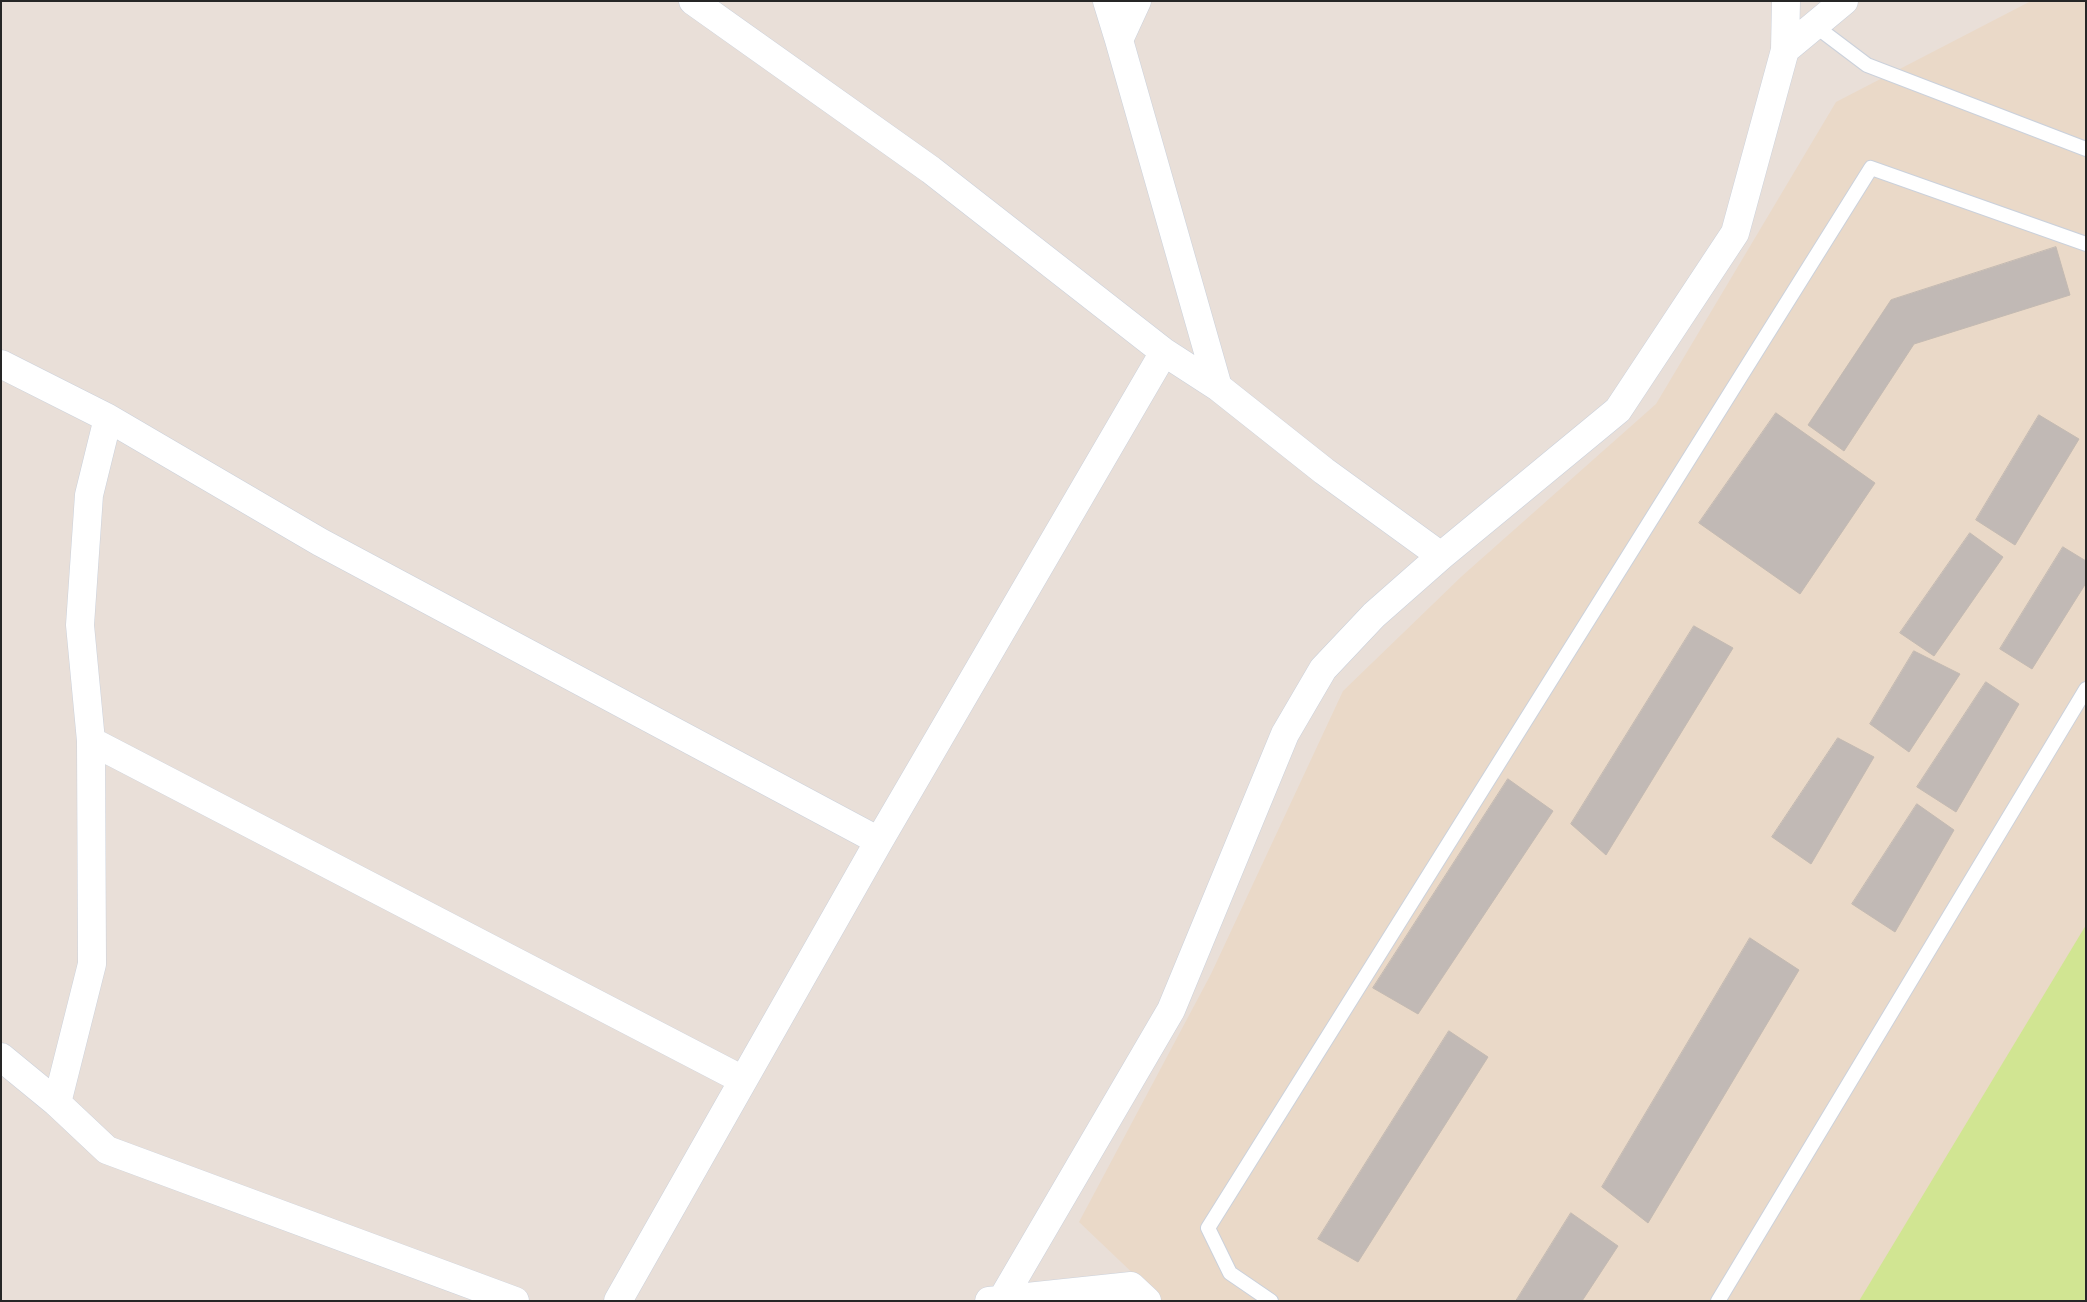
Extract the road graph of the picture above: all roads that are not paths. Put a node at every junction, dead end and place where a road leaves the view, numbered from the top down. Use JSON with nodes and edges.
{"nodes":[{"id":1,"x":692,"y":1,"type":"edge"},
{"id":2,"x":1107,"y":1,"type":"edge"},
{"id":3,"x":1137,"y":1,"type":"edge"},
{"id":4,"x":1786,"y":1,"type":"edge"},
{"id":5,"x":1844,"y":1,"type":"edge"},
{"id":6,"x":1814,"y":25,"type":"junction"},
{"id":7,"x":1119,"y":40,"type":"junction"},
{"id":8,"x":1785,"y":50,"type":"junction"},
{"id":9,"x":2086,"y":149,"type":"edge"},
{"id":10,"x":2086,"y":244,"type":"edge"},
{"id":11,"x":1164,"y":352,"type":"junction"},
{"id":12,"x":1,"y":364,"type":"edge"},
{"id":13,"x":1218,"y":387,"type":"junction"},
{"id":14,"x":108,"y":418,"type":"junction"},
{"id":15,"x":1441,"y":556,"type":"junction"},
{"id":16,"x":2086,"y":689,"type":"edge"},
{"id":17,"x":91,"y":741,"type":"junction"},
{"id":18,"x":879,"y":841,"type":"junction"},
{"id":19,"x":1,"y":1057,"type":"edge"},
{"id":20,"x":743,"y":1080,"type":"junction"},
{"id":21,"x":57,"y":1103,"type":"junction"},
{"id":22,"x":998,"y":1300,"type":"edge"},
{"id":23,"x":516,"y":1301,"type":"edge"},
{"id":24,"x":618,"y":1301,"type":"edge"},
{"id":25,"x":1146,"y":1301,"type":"edge"},
{"id":26,"x":1271,"y":1301,"type":"edge"},
{"id":27,"x":1718,"y":1301,"type":"edge"}],
"edges":[{"from":1,"to":11,"type":"street"},
{"from":2,"to":7,"type":"street"},
{"from":3,"to":7,"type":"street"},
{"from":4,"to":8,"type":"street"},
{"from":5,"to":6,"type":"street"},
{"from":6,"to":8,"type":"street"},
{"from":6,"to":9,"type":"lane"},
{"from":7,"to":13,"type":"street"},
{"from":8,"to":15,"type":"street"},
{"from":10,"to":26,"type":"lane"},
{"from":11,"to":13,"type":"street"},
{"from":11,"to":18,"type":"street"},
{"from":12,"to":14,"type":"street"},
{"from":13,"to":15,"type":"street"},
{"from":14,"to":17,"type":"street"},
{"from":14,"to":18,"type":"street"},
{"from":15,"to":22,"type":"street"},
{"from":16,"to":27,"type":"lane"},
{"from":17,"to":20,"type":"street"},
{"from":17,"to":21,"type":"street"},
{"from":18,"to":20,"type":"street"},
{"from":19,"to":21,"type":"street"},
{"from":20,"to":24,"type":"street"},
{"from":21,"to":23,"type":"street"},
{"from":22,"to":25,"type":"street"}]}
